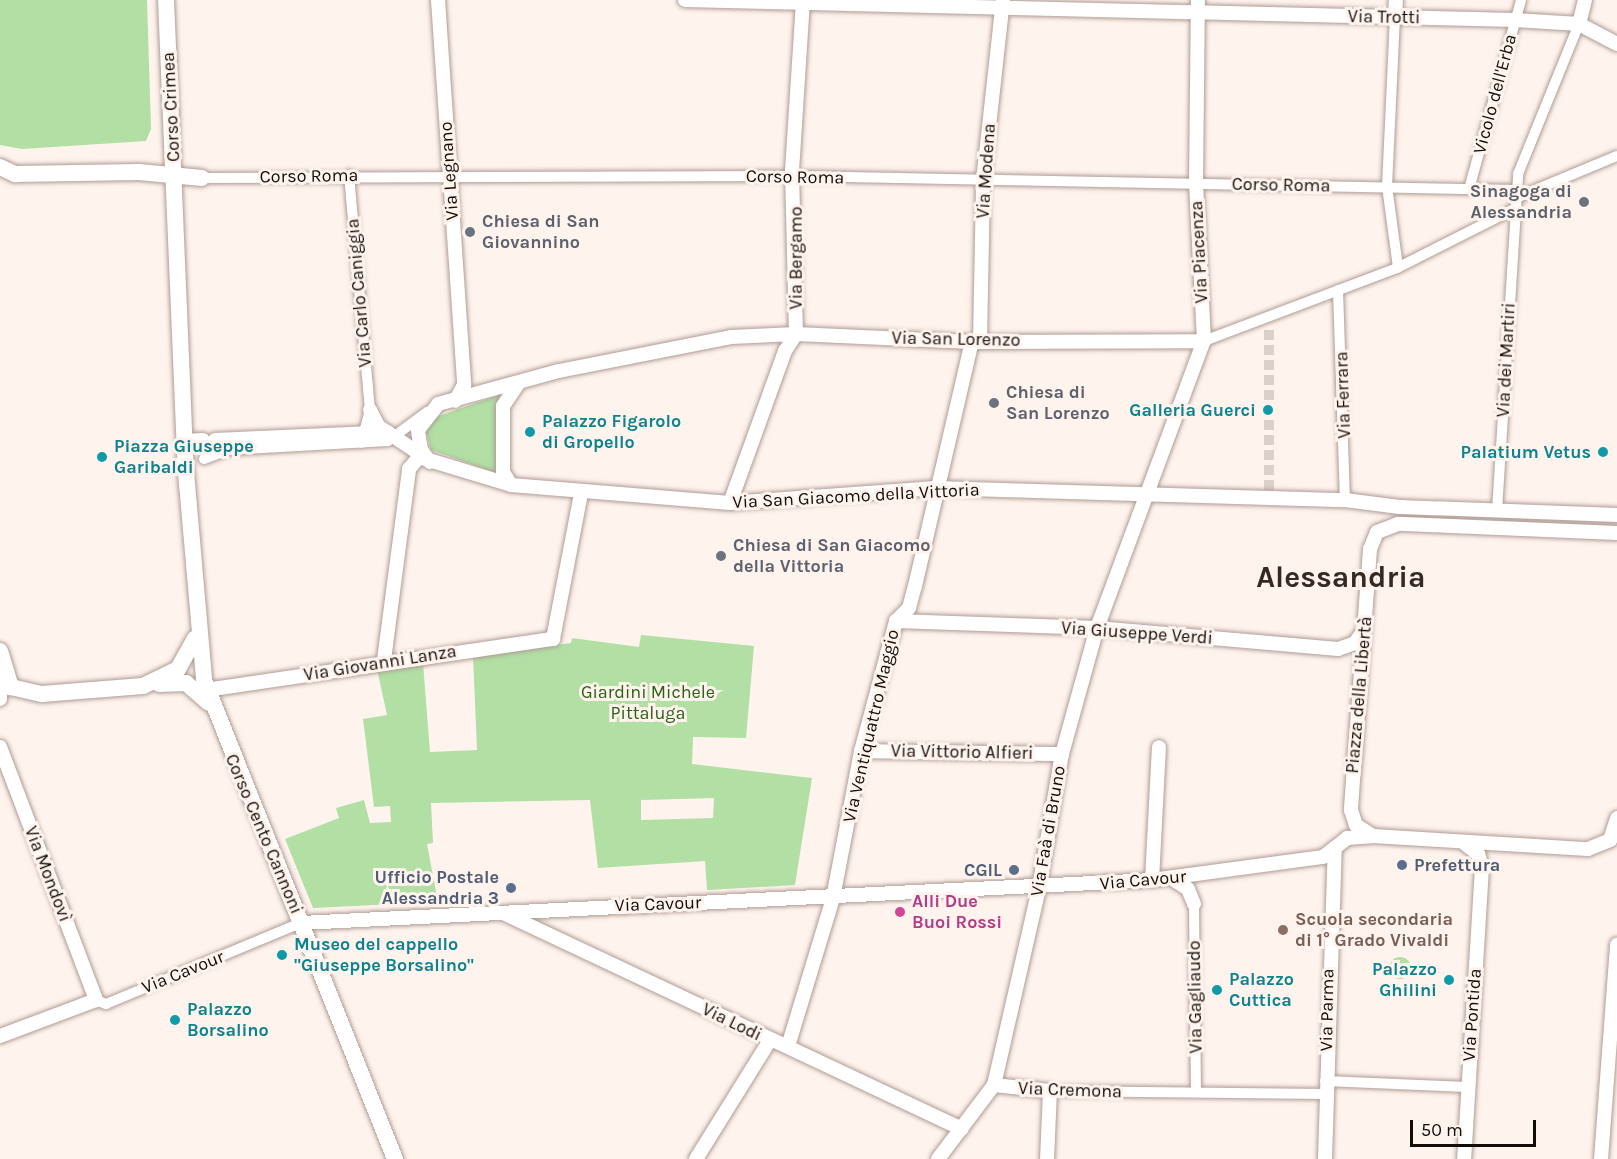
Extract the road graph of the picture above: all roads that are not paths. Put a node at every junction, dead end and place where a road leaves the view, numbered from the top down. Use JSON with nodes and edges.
{"nodes":[{"id":1,"x":166,"y":0,"type":"edge"},
{"id":2,"x":438,"y":0,"type":"edge"},
{"id":3,"x":685,"y":0,"type":"edge"},
{"id":4,"x":1396,"y":0,"type":"edge"},
{"id":5,"x":1521,"y":0,"type":"edge"},
{"id":6,"x":1585,"y":0,"type":"edge"},
{"id":7,"x":803,"y":2,"type":"edge"},
{"id":8,"x":1003,"y":4,"type":"edge"},
{"id":9,"x":1198,"y":6,"type":"edge"},
{"id":10,"x":1395,"y":17,"type":"junction"},
{"id":11,"x":1515,"y":20,"type":"junction"},
{"id":12,"x":1579,"y":24,"type":"junction"},
{"id":13,"x":1617,"y":44,"type":"edge"},
{"id":14,"x":172,"y":138,"type":"junction"},
{"id":15,"x":1617,"y":156,"type":"edge"},
{"id":16,"x":8,"y":170,"type":"edge"},
{"id":17,"x":139,"y":172,"type":"junction"},
{"id":18,"x":174,"y":173,"type":"junction"},
{"id":19,"x":349,"y":175,"type":"junction"},
{"id":20,"x":449,"y":177,"type":"junction"},
{"id":21,"x":795,"y":177,"type":"junction"},
{"id":22,"x":202,"y":178,"type":"joint"},
{"id":23,"x":983,"y":182,"type":"junction"},
{"id":24,"x":0,"y":183,"type":"edge"},
{"id":25,"x":1196,"y":184,"type":"junction"},
{"id":26,"x":1387,"y":186,"type":"junction"},
{"id":27,"x":1469,"y":189,"type":"junction"},
{"id":28,"x":1515,"y":199,"type":"junction"},
{"id":29,"x":1398,"y":268,"type":"junction"},
{"id":30,"x":1338,"y":290,"type":"junction"},
{"id":31,"x":796,"y":333,"type":"junction"},
{"id":32,"x":1204,"y":341,"type":"junction"},
{"id":33,"x":976,"y":342,"type":"junction"},
{"id":34,"x":528,"y":380,"type":"junction"},
{"id":35,"x":447,"y":404,"type":"junction"},
{"id":36,"x":370,"y":410,"type":"junction"},
{"id":37,"x":427,"y":412,"type":"junction"},
{"id":38,"x":390,"y":437,"type":"junction"},
{"id":39,"x":362,"y":438,"type":"junction"},
{"id":40,"x":184,"y":441,"type":"junction"},
{"id":41,"x":419,"y":457,"type":"junction"},
{"id":42,"x":204,"y":459,"type":"dead end"},
{"id":43,"x":435,"y":464,"type":"junction"},
{"id":44,"x":512,"y":485,"type":"junction"},
{"id":45,"x":935,"y":488,"type":"junction"},
{"id":46,"x":1144,"y":493,"type":"junction"},
{"id":47,"x":581,"y":494,"type":"junction"},
{"id":48,"x":1345,"y":500,"type":"junction"},
{"id":49,"x":730,"y":503,"type":"junction"},
{"id":50,"x":1497,"y":511,"type":"junction"},
{"id":51,"x":1617,"y":515,"type":"edge"},
{"id":52,"x":1617,"y":533,"type":"edge"},
{"id":53,"x":196,"y":620,"type":"junction"},
{"id":54,"x":896,"y":621,"type":"junction"},
{"id":55,"x":1365,"y":626,"type":"junction"},
{"id":56,"x":1097,"y":628,"type":"junction"},
{"id":57,"x":0,"y":651,"type":"edge"},
{"id":58,"x":384,"y":660,"type":"junction"},
{"id":59,"x":143,"y":686,"type":"junction"},
{"id":60,"x":206,"y":690,"type":"junction"},
{"id":61,"x":0,"y":699,"type":"edge"},
{"id":62,"x":213,"y":710,"type":"junction"},
{"id":63,"x":0,"y":747,"type":"edge"},
{"id":64,"x":1159,"y":747,"type":"dead end"},
{"id":65,"x":861,"y":751,"type":"junction"},
{"id":66,"x":1062,"y":754,"type":"junction"},
{"id":67,"x":1617,"y":820,"type":"edge"},
{"id":68,"x":1375,"y":836,"type":"junction"},
{"id":69,"x":1459,"y":842,"type":"junction"},
{"id":70,"x":1333,"y":854,"type":"junction"},
{"id":71,"x":1169,"y":878,"type":"junction"},
{"id":72,"x":1152,"y":880,"type":"junction"},
{"id":73,"x":1039,"y":888,"type":"junction"},
{"id":74,"x":833,"y":898,"type":"junction"},
{"id":75,"x":1194,"y":904,"type":"joint"},
{"id":76,"x":502,"y":912,"type":"junction"},
{"id":77,"x":302,"y":922,"type":"junction"},
{"id":78,"x":1617,"y":945,"type":"edge"},
{"id":79,"x":96,"y":1000,"type":"junction"},
{"id":80,"x":0,"y":1036,"type":"edge"},
{"id":81,"x":1613,"y":1038,"type":"edge"},
{"id":82,"x":770,"y":1040,"type":"junction"},
{"id":83,"x":789,"y":1043,"type":"junction"},
{"id":84,"x":994,"y":1086,"type":"junction"},
{"id":85,"x":1467,"y":1087,"type":"junction"},
{"id":86,"x":1325,"y":1088,"type":"junction"},
{"id":87,"x":1050,"y":1091,"type":"junction"},
{"id":88,"x":1196,"y":1091,"type":"junction"},
{"id":89,"x":962,"y":1129,"type":"junction"},
{"id":90,"x":699,"y":1158,"type":"edge"},
{"id":91,"x":395,"y":1159,"type":"edge"},
{"id":92,"x":938,"y":1159,"type":"edge"},
{"id":93,"x":1047,"y":1159,"type":"edge"},
{"id":94,"x":1324,"y":1159,"type":"edge"},
{"id":95,"x":1464,"y":1159,"type":"edge"},
{"id":96,"x":1601,"y":1159,"type":"edge"}],
"edges":[{"from":1,"to":14,"type":"street","name":"Corso Crimea"},
{"from":2,"to":20,"type":"street","name":"Via Legnano"},
{"from":3,"to":7,"type":"street","name":"Via Trotti"},
{"from":4,"to":10,"type":"street"},
{"from":5,"to":11,"type":"street","name":"Vicolo dell'Erba"},
{"from":6,"to":12,"type":"street"},
{"from":7,"to":8,"type":"street","name":"Via Trotti"},
{"from":7,"to":21,"type":"street","name":"Via Bergamo"},
{"from":8,"to":9,"type":"street","name":"Via Trotti"},
{"from":8,"to":23,"type":"street","name":"Via Modena"},
{"from":9,"to":10,"type":"street","name":"Via Trotti"},
{"from":9,"to":25,"type":"street","name":"Via Piacenza"},
{"from":10,"to":11,"type":"street","name":"Via Trotti"},
{"from":10,"to":26,"type":"street"},
{"from":11,"to":12,"type":"street","name":"Via Trotti"},
{"from":11,"to":27,"type":"street","name":"Vicolo dell'Erba"},
{"from":12,"to":13,"type":"street"},
{"from":12,"to":28,"type":"street","name":"Via dei Martiri"},
{"from":14,"to":17,"type":"street"},
{"from":14,"to":18,"type":"street","name":"Corso Crimea"},
{"from":15,"to":28,"type":"street","name":"Via San Lorenzo"},
{"from":16,"to":17,"type":"street"},
{"from":16,"to":24,"type":"street"},
{"from":17,"to":18,"type":"street"},
{"from":18,"to":22,"type":"street"},
{"from":18,"to":40,"type":"street","name":"Corso Crimea"},
{"from":19,"to":20,"type":"street","name":"Corso Roma"},
{"from":19,"to":22,"type":"street","name":"Corso Roma"},
{"from":19,"to":36,"type":"street","name":"Via Carlo Caniggia"},
{"from":20,"to":21,"type":"street","name":"Corso Roma"},
{"from":20,"to":35,"type":"street","name":"Via Legnano"},
{"from":21,"to":23,"type":"street","name":"Corso Roma"},
{"from":21,"to":31,"type":"street","name":"Via Bergamo"},
{"from":23,"to":25,"type":"street","name":"Corso Roma"},
{"from":23,"to":33,"type":"street","name":"Via Modena"},
{"from":25,"to":26,"type":"street","name":"Corso Roma"},
{"from":25,"to":32,"type":"street","name":"Via Piacenza"},
{"from":26,"to":27,"type":"street","name":"Corso Roma"},
{"from":26,"to":29,"type":"street"},
{"from":27,"to":28,"type":"street","name":"Corso Roma"},
{"from":28,"to":29,"type":"street","name":"Via San Lorenzo"},
{"from":28,"to":50,"type":"street","name":"Via dei Martiri"},
{"from":29,"to":30,"type":"street","name":"Via San Lorenzo"},
{"from":30,"to":32,"type":"street","name":"Via San Lorenzo"},
{"from":30,"to":48,"type":"street","name":"Via Ferrara"},
{"from":31,"to":33,"type":"street","name":"Via San Lorenzo"},
{"from":31,"to":34,"type":"street","name":"Via San Lorenzo"},
{"from":31,"to":49,"type":"street","name":"Via Bergamo"},
{"from":32,"to":33,"type":"street","name":"Via San Lorenzo"},
{"from":32,"to":46,"type":"street","name":"Via Piacenza"},
{"from":33,"to":45,"type":"street","name":"Via Ventiquattro Maggio"},
{"from":34,"to":35,"type":"street","name":"Via San Lorenzo"},
{"from":34,"to":44,"type":"street"},
{"from":35,"to":37,"type":"street","name":"Via San Lorenzo"},
{"from":36,"to":38,"type":"street"},
{"from":36,"to":39,"type":"street","name":"Via Carlo Caniggia"},
{"from":37,"to":38,"type":"street"},
{"from":37,"to":43,"type":"street"},
{"from":38,"to":39,"type":"street"},
{"from":38,"to":41,"type":"street"},
{"from":38,"to":43,"type":"street"},
{"from":39,"to":40,"type":"street"},
{"from":39,"to":42,"type":"street"},
{"from":40,"to":53,"type":"street","name":"Corso Crimea"},
{"from":41,"to":43,"type":"street"},
{"from":41,"to":58,"type":"street"},
{"from":43,"to":44,"type":"street","name":"Via San Giacomo della Vittoria"},
{"from":44,"to":47,"type":"street","name":"Via San Giacomo della Vittoria"},
{"from":45,"to":46,"type":"street","name":"Via San Giacomo della Vittoria"},
{"from":45,"to":49,"type":"street","name":"Via San Giacomo della Vittoria"},
{"from":45,"to":54,"type":"street","name":"Via Ventiquattro Maggio"},
{"from":46,"to":48,"type":"street","name":"Via San Giacomo della Vittoria"},
{"from":46,"to":56,"type":"street","name":"Via Faà di Bruno"},
{"from":47,"to":49,"type":"street","name":"Via San Giacomo della Vittoria"},
{"from":47,"to":58,"type":"street","name":"Via Giovanni Lanza"},
{"from":48,"to":50,"type":"street"},
{"from":50,"to":51,"type":"street"},
{"from":52,"to":55,"type":"street","name":"Piazza della Libertà"},
{"from":53,"to":59,"type":"street"},
{"from":53,"to":60,"type":"street"},
{"from":54,"to":56,"type":"street","name":"Via Giuseppe Verdi"},
{"from":54,"to":65,"type":"street","name":"Via Ventiquattro Maggio"},
{"from":55,"to":56,"type":"street","name":"Via Giuseppe Verdi"},
{"from":55,"to":68,"type":"street","name":"Piazza della Libertà"},
{"from":56,"to":66,"type":"street","name":"Via Faà di Bruno"},
{"from":57,"to":59,"type":"street"},
{"from":57,"to":61,"type":"street"},
{"from":58,"to":60,"type":"street","name":"Via Giovanni Lanza"},
{"from":59,"to":62,"type":"street"},
{"from":60,"to":62,"type":"street","name":"Corso Cento Cannoni"},
{"from":62,"to":77,"type":"street","name":"Corso Cento Cannoni"},
{"from":63,"to":79,"type":"street","name":"Via Mondovì"},
{"from":64,"to":72,"type":"street"},
{"from":65,"to":66,"type":"street","name":"Via Vittorio Alfieri"},
{"from":65,"to":74,"type":"street","name":"Via Ventiquattro Maggio"},
{"from":66,"to":73,"type":"street","name":"Via Faà di Bruno"},
{"from":67,"to":69,"type":"street"},
{"from":68,"to":69,"type":"street"},
{"from":68,"to":70,"type":"street","name":"Via Cavour"},
{"from":69,"to":85,"type":"street","name":"Via Pontida"},
{"from":70,"to":71,"type":"street","name":"Via Cavour"},
{"from":70,"to":86,"type":"street","name":"Via Parma"},
{"from":71,"to":72,"type":"street","name":"Via Cavour"},
{"from":71,"to":75,"type":"street"},
{"from":72,"to":73,"type":"street","name":"Via Cavour"},
{"from":73,"to":74,"type":"street","name":"Via Cavour"},
{"from":73,"to":84,"type":"street","name":"Via Faà di Bruno"},
{"from":74,"to":76,"type":"street","name":"Via Cavour"},
{"from":74,"to":83,"type":"street","name":"Via Ventiquattro Maggio"},
{"from":75,"to":88,"type":"street","name":"Via Gagliaudo"},
{"from":76,"to":77,"type":"street","name":"Via Cavour"},
{"from":76,"to":82,"type":"street","name":"Via Lodi"},
{"from":77,"to":79,"type":"street","name":"Via Cavour"},
{"from":77,"to":91,"type":"street","name":"Corso Cento Cannoni"},
{"from":78,"to":81,"type":"street"},
{"from":79,"to":80,"type":"street","name":"Via Cavour"},
{"from":81,"to":96,"type":"street"},
{"from":82,"to":83,"type":"street","name":"Via Lodi"},
{"from":82,"to":90,"type":"street"},
{"from":83,"to":89,"type":"street","name":"Via Lodi"},
{"from":84,"to":87,"type":"street","name":"Via Cremona"},
{"from":84,"to":89,"type":"street","name":"Via Faà di Bruno"},
{"from":85,"to":86,"type":"street"},
{"from":85,"to":95,"type":"street","name":"Via Pontida"},
{"from":86,"to":88,"type":"street","name":"Via Cremona"},
{"from":86,"to":94,"type":"street","name":"Via Parma"},
{"from":87,"to":88,"type":"street","name":"Via Cremona"},
{"from":87,"to":93,"type":"street"},
{"from":89,"to":92,"type":"street","name":"Via Faà di Bruno"}]}
